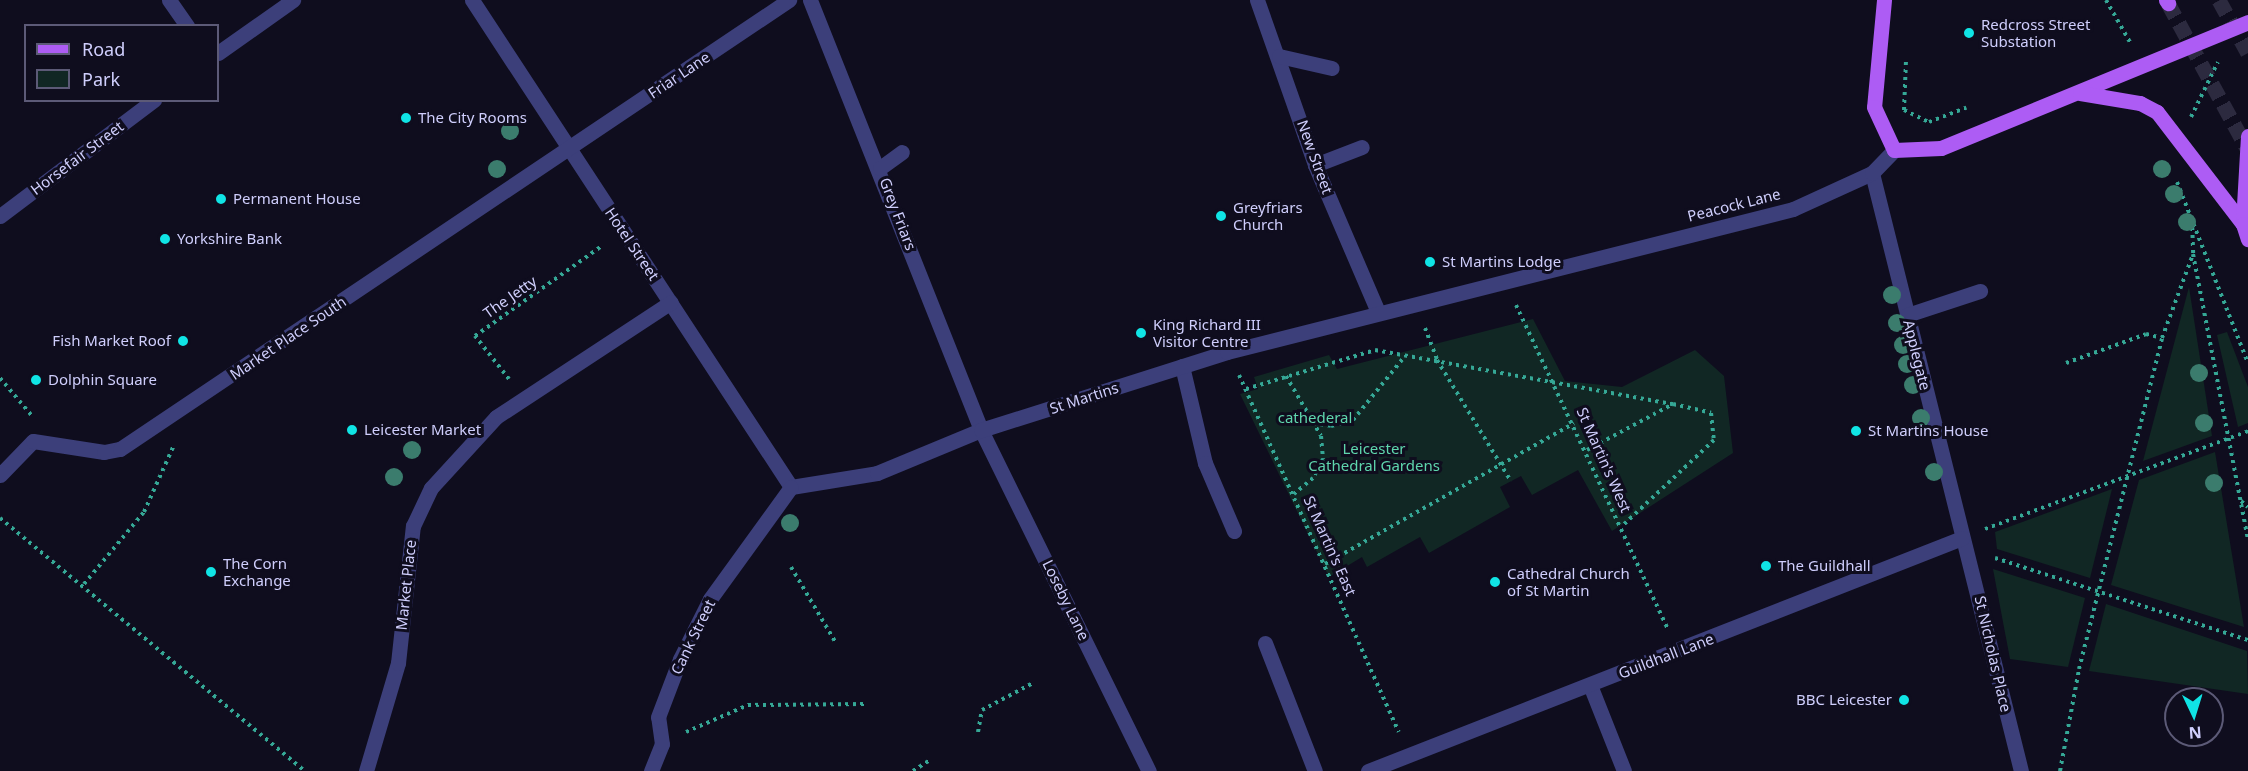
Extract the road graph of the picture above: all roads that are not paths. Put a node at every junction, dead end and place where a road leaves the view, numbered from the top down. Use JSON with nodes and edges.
{"nodes":[{"id":1,"x":169,"y":0,"type":"edge"},
{"id":2,"x":293,"y":0,"type":"edge"},
{"id":3,"x":472,"y":0,"type":"edge"},
{"id":4,"x":789,"y":0,"type":"edge"},
{"id":5,"x":810,"y":0,"type":"edge"},
{"id":6,"x":1257,"y":0,"type":"edge"},
{"id":7,"x":1884,"y":0,"type":"edge"},
{"id":8,"x":2248,"y":22,"type":"edge"},
{"id":9,"x":187,"y":24,"type":"edge"},
{"id":10,"x":219,"y":52,"type":"edge"},
{"id":11,"x":1279,"y":56,"type":"junction"},
{"id":12,"x":1332,"y":68,"type":"dead end"},
{"id":13,"x":2080,"y":93,"type":"junction"},
{"id":14,"x":151,"y":102,"type":"edge"},
{"id":15,"x":2248,"y":136,"type":"edge"},
{"id":16,"x":1362,"y":147,"type":"dead end"},
{"id":17,"x":569,"y":150,"type":"junction"},
{"id":18,"x":1894,"y":150,"type":"junction"},
{"id":19,"x":902,"y":152,"type":"dead end"},
{"id":20,"x":1315,"y":165,"type":"junction"},
{"id":21,"x":880,"y":168,"type":"junction"},
{"id":22,"x":1872,"y":173,"type":"junction"},
{"id":23,"x":0,"y":216,"type":"edge"},
{"id":24,"x":2243,"y":224,"type":"junction"},
{"id":25,"x":2248,"y":239,"type":"edge"},
{"id":26,"x":1980,"y":291,"type":"dead end"},
{"id":27,"x":671,"y":302,"type":"junction"},
{"id":28,"x":1378,"y":312,"type":"junction"},
{"id":29,"x":1907,"y":315,"type":"junction"},
{"id":30,"x":1182,"y":366,"type":"junction"},
{"id":31,"x":981,"y":430,"type":"junction"},
{"id":32,"x":0,"y":475,"type":"edge"},
{"id":33,"x":791,"y":487,"type":"junction"},
{"id":34,"x":1234,"y":531,"type":"dead end"},
{"id":35,"x":1962,"y":537,"type":"junction"},
{"id":36,"x":1266,"y":643,"type":"dead end"},
{"id":37,"x":1590,"y":685,"type":"junction"},
{"id":38,"x":366,"y":771,"type":"edge"},
{"id":39,"x":651,"y":771,"type":"edge"},
{"id":40,"x":1149,"y":771,"type":"edge"},
{"id":41,"x":1315,"y":771,"type":"edge"},
{"id":42,"x":1368,"y":771,"type":"edge"},
{"id":43,"x":1624,"y":771,"type":"edge"},
{"id":44,"x":2021,"y":771,"type":"edge"}],
"edges":[{"from":1,"to":9,"type":"street"},
{"from":2,"to":10,"type":"street"},
{"from":3,"to":17,"type":"street","name":"Hotel Street"},
{"from":4,"to":17,"type":"street","name":"Friar Lane"},
{"from":5,"to":21,"type":"street","name":"Grey Friars"},
{"from":6,"to":11,"type":"street","name":"New Street"},
{"from":7,"to":18,"type":"main road"},
{"from":8,"to":13,"type":"main road"},
{"from":11,"to":12,"type":"street"},
{"from":11,"to":20,"type":"street","name":"New Street"},
{"from":13,"to":18,"type":"main road"},
{"from":13,"to":24,"type":"main road"},
{"from":14,"to":23,"type":"street","name":"Horsefair Street"},
{"from":15,"to":24,"type":"main road"},
{"from":16,"to":20,"type":"street"},
{"from":17,"to":27,"type":"street","name":"Hotel Street"},
{"from":17,"to":32,"type":"street","name":"Market Place South"},
{"from":18,"to":22,"type":"street","name":"Peacock Lane"},
{"from":19,"to":21,"type":"street"},
{"from":20,"to":28,"type":"street","name":"New Street"},
{"from":21,"to":31,"type":"street","name":"Grey Friars"},
{"from":22,"to":28,"type":"street","name":"Peacock Lane"},
{"from":22,"to":29,"type":"street","name":"Applegate"},
{"from":24,"to":25,"type":"main road"},
{"from":26,"to":29,"type":"street"},
{"from":27,"to":33,"type":"street","name":"Hotel Street"},
{"from":27,"to":38,"type":"street","name":"Market Place"},
{"from":28,"to":30,"type":"street","name":"St Martins"},
{"from":29,"to":35,"type":"street","name":"Applegate"},
{"from":30,"to":31,"type":"street","name":"St Martins"},
{"from":30,"to":34,"type":"street"},
{"from":31,"to":33,"type":"street","name":"St Martins"},
{"from":31,"to":40,"type":"street","name":"Loseby Lane"},
{"from":33,"to":39,"type":"street","name":"Cank Street"},
{"from":35,"to":37,"type":"street","name":"Guildhall Lane"},
{"from":35,"to":44,"type":"street","name":"St Nicholas Place"},
{"from":36,"to":41,"type":"street"},
{"from":37,"to":42,"type":"street","name":"Guildhall Lane"},
{"from":37,"to":43,"type":"street"}]}
